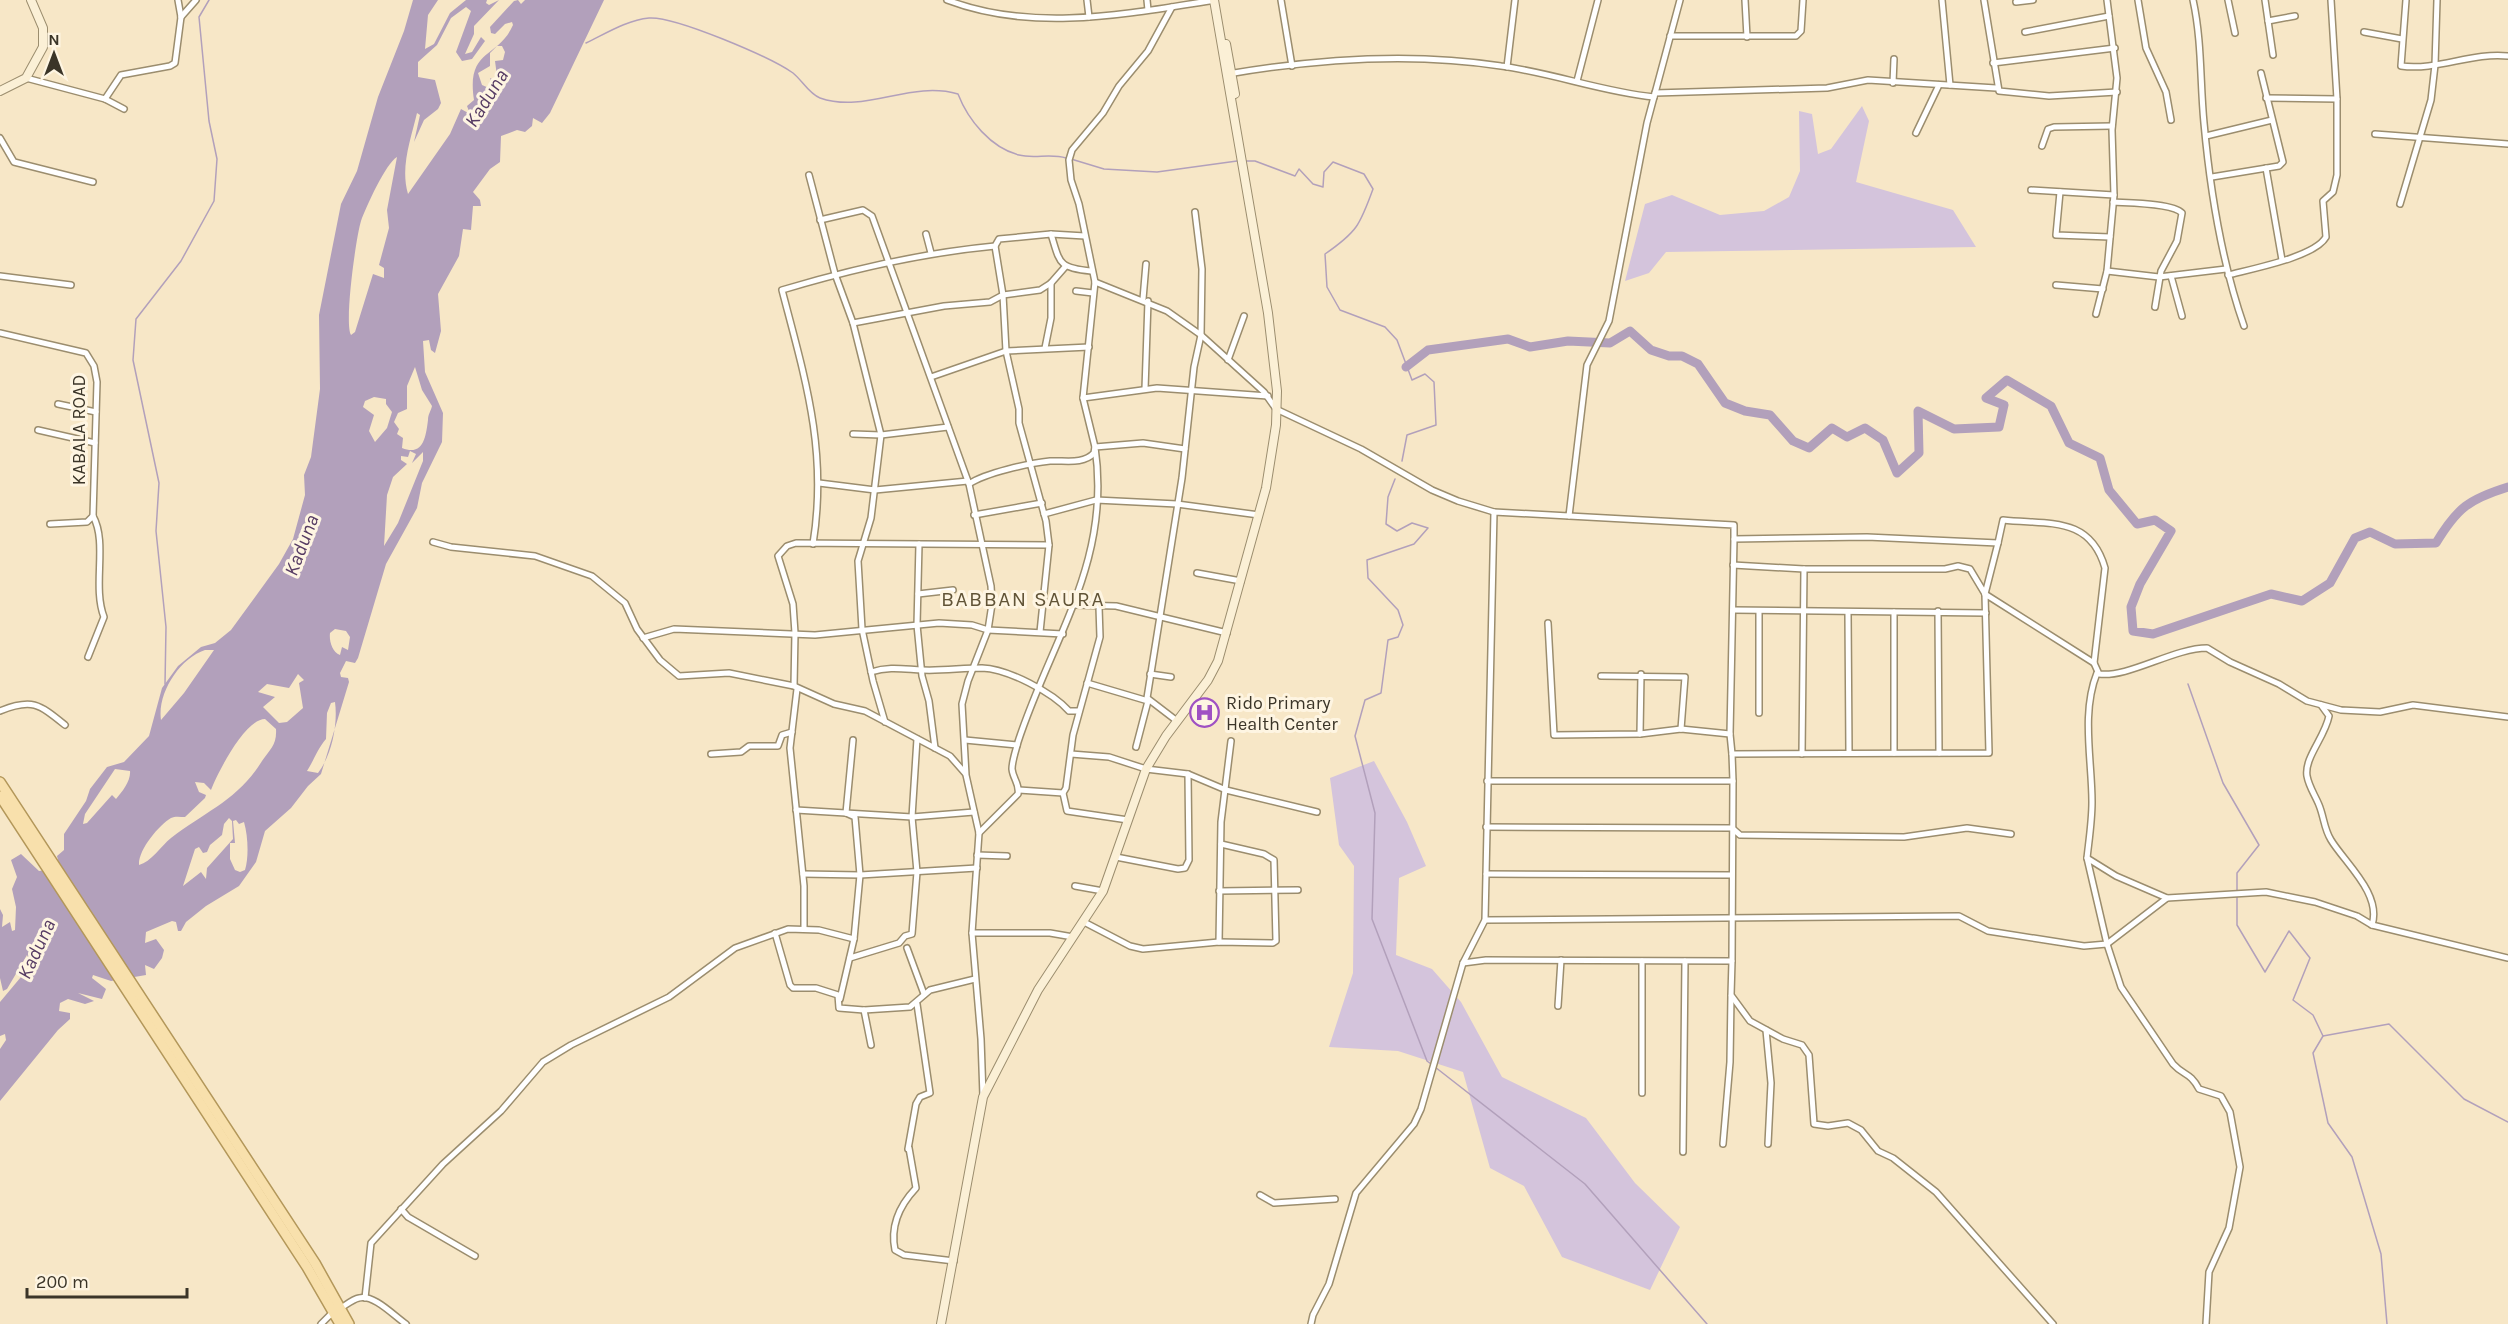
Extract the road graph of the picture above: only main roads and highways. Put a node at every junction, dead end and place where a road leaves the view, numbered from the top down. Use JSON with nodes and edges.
{"nodes":[{"id":1,"x":32,"y":0,"type":"edge"},
{"id":2,"x":1215,"y":0,"type":"edge"},
{"id":3,"x":0,"y":91,"type":"edge"},
{"id":4,"x":0,"y":782,"type":"edge"},
{"id":5,"x":0,"y":796,"type":"edge"},
{"id":6,"x":33,"y":839,"type":"junction"},
{"id":7,"x":338,"y":1310,"type":"junction"},
{"id":8,"x":339,"y":1324,"type":"edge"},
{"id":9,"x":348,"y":1324,"type":"edge"},
{"id":10,"x":941,"y":1324,"type":"edge"}],
"edges":[{"from":1,"to":3,"type":"main road"},
{"from":2,"to":10,"type":"main road"},
{"from":4,"to":6,"type":"main road"},
{"from":5,"to":6,"type":"main road"},
{"from":6,"to":7,"type":"main road"},
{"from":7,"to":8,"type":"main road"},
{"from":7,"to":9,"type":"main road"}]}
